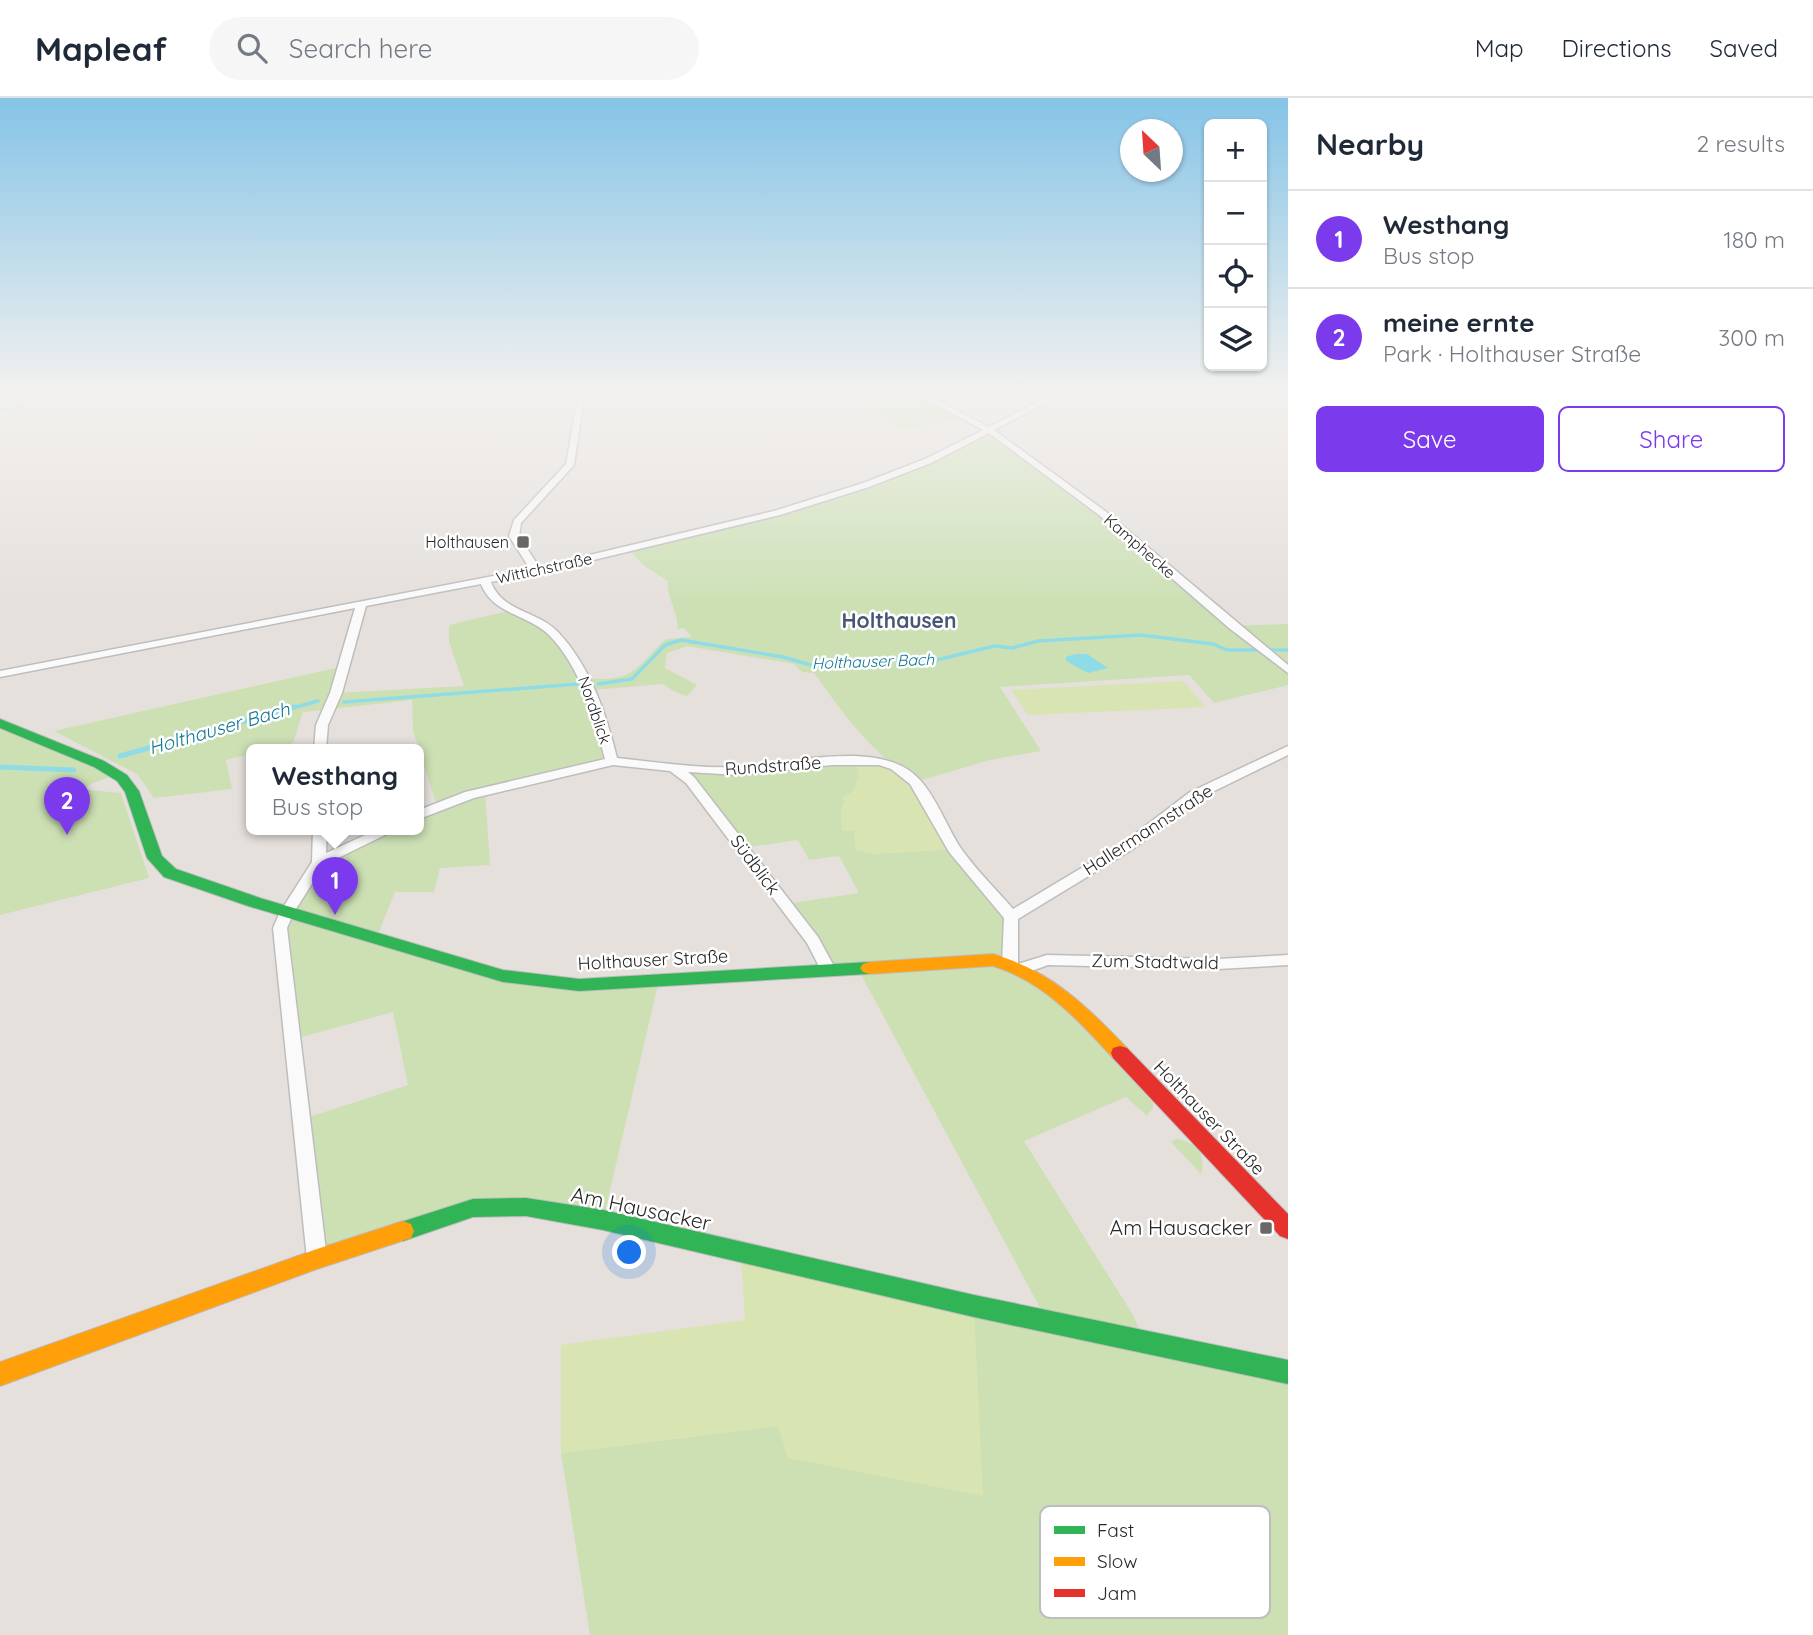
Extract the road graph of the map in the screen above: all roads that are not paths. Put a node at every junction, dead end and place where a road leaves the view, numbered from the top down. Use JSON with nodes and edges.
{"nodes":[{"id":1,"x":570,"y":462,"type":"edge"},
{"id":2,"x":924,"y":462,"type":"edge"},
{"id":3,"x":1033,"y":462,"type":"edge"},
{"id":4,"x":536,"y":570,"type":"junction"},
{"id":5,"x":485,"y":580,"type":"junction"},
{"id":6,"x":361,"y":605,"type":"junction"},
{"id":7,"x":1288,"y":670,"type":"edge"},
{"id":8,"x":0,"y":674,"type":"edge"},
{"id":9,"x":0,"y":723,"type":"edge"},
{"id":10,"x":321,"y":744,"type":"edge"},
{"id":11,"x":1288,"y":750,"type":"edge"},
{"id":12,"x":612,"y":761,"type":"junction"},
{"id":13,"x":674,"y":768,"type":"junction"},
{"id":14,"x":424,"y":813,"type":"edge"},
{"id":15,"x":320,"y":835,"type":"edge"},
{"id":16,"x":377,"y":835,"type":"edge"},
{"id":17,"x":319,"y":862,"type":"junction"},
{"id":18,"x":287,"y":912,"type":"junction"},
{"id":19,"x":1012,"y":917,"type":"junction"},
{"id":20,"x":1288,"y":960,"type":"edge"},
{"id":21,"x":1016,"y":966,"type":"junction"},
{"id":22,"x":828,"y":970,"type":"junction"},
{"id":23,"x":1288,"y":1229,"type":"edge"},
{"id":24,"x":317,"y":1259,"type":"junction"},
{"id":25,"x":1288,"y":1372,"type":"edge"},
{"id":26,"x":0,"y":1374,"type":"edge"}],
"edges":[{"from":1,"to":4,"type":"street"},
{"from":2,"to":4,"type":"street","name":"Wittichstraße"},
{"from":3,"to":7,"type":"street","name":"Kamphecke"},
{"from":4,"to":5,"type":"street","name":"Wittichstraße"},
{"from":5,"to":6,"type":"street","name":"Wittichstraße"},
{"from":5,"to":12,"type":"street","name":"Nordblick"},
{"from":6,"to":8,"type":"street","name":"Wittichstraße"},
{"from":6,"to":10,"type":"street"},
{"from":9,"to":18,"type":"street","name":"Holthauser Straße"},
{"from":11,"to":19,"type":"street","name":"Hallermannstraße"},
{"from":12,"to":13,"type":"street","name":"Rundstraße"},
{"from":12,"to":14,"type":"street","name":"Rundstraße"},
{"from":13,"to":19,"type":"street","name":"Rundstraße"},
{"from":13,"to":22,"type":"street","name":"Südblick"},
{"from":15,"to":17,"type":"street"},
{"from":16,"to":17,"type":"street"},
{"from":17,"to":18,"type":"street"},
{"from":18,"to":22,"type":"street","name":"Holthauser Straße"},
{"from":18,"to":24,"type":"street"},
{"from":19,"to":21,"type":"street"},
{"from":20,"to":21,"type":"street","name":"Zum Stadtwald"},
{"from":21,"to":22,"type":"street","name":"Holthauser Straße"},
{"from":21,"to":23,"type":"street","name":"Holthauser Straße"},
{"from":24,"to":25,"type":"street","name":"Am Hausacker"},
{"from":24,"to":26,"type":"street","name":"Am Hausacker"}]}
